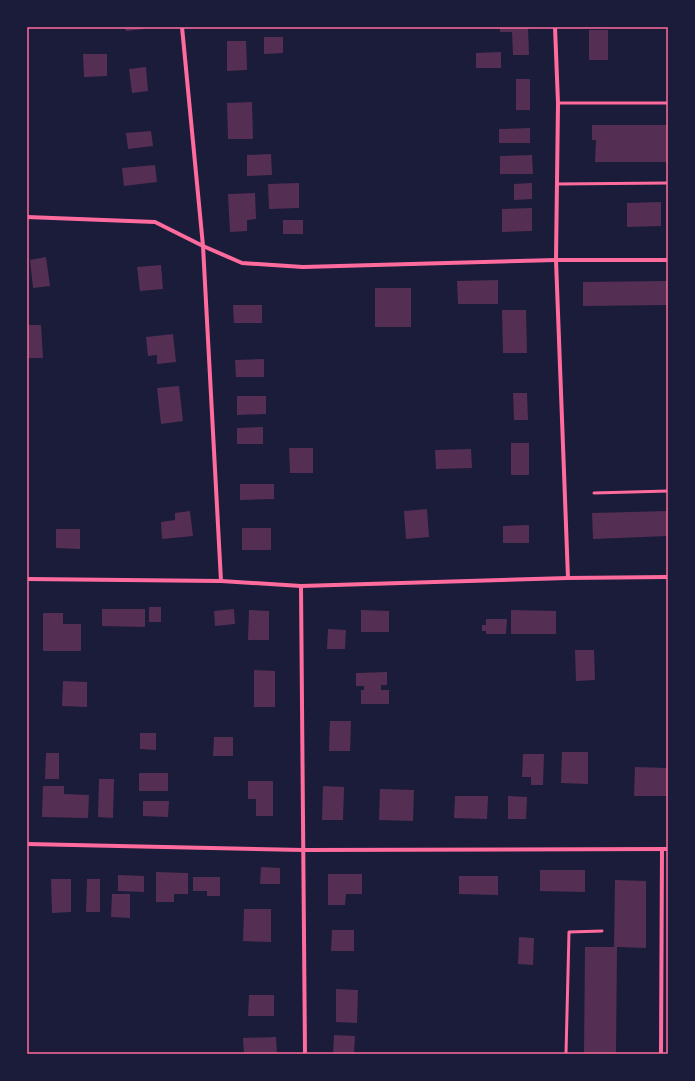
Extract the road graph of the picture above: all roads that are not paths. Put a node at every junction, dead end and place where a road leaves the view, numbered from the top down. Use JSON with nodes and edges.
{"nodes":[{"id":1,"x":182,"y":27,"type":"edge"},
{"id":2,"x":555,"y":27,"type":"edge"},
{"id":3,"x":558,"y":103,"type":"junction"},
{"id":4,"x":668,"y":103,"type":"edge"},
{"id":5,"x":668,"y":183,"type":"edge"},
{"id":6,"x":556,"y":184,"type":"junction"},
{"id":7,"x":27,"y":217,"type":"edge"},
{"id":8,"x":203,"y":246,"type":"junction"},
{"id":9,"x":556,"y":260,"type":"junction"},
{"id":10,"x":668,"y":260,"type":"edge"},
{"id":11,"x":668,"y":491,"type":"edge"},
{"id":12,"x":594,"y":493,"type":"dead end"},
{"id":13,"x":668,"y":577,"type":"edge"},
{"id":14,"x":568,"y":578,"type":"junction"},
{"id":15,"x":27,"y":579,"type":"edge"},
{"id":16,"x":221,"y":581,"type":"junction"},
{"id":17,"x":301,"y":586,"type":"junction"},
{"id":18,"x":27,"y":844,"type":"edge"},
{"id":19,"x":662,"y":849,"type":"junction"},
{"id":20,"x":668,"y":849,"type":"edge"},
{"id":21,"x":303,"y":850,"type":"junction"},
{"id":22,"x":602,"y":931,"type":"dead end"},
{"id":23,"x":305,"y":1054,"type":"edge"},
{"id":24,"x":566,"y":1054,"type":"edge"},
{"id":25,"x":661,"y":1054,"type":"edge"}],
"edges":[{"from":1,"to":8,"type":"street"},
{"from":2,"to":3,"type":"street"},
{"from":3,"to":4,"type":"lane"},
{"from":3,"to":6,"type":"street"},
{"from":5,"to":6,"type":"lane"},
{"from":6,"to":9,"type":"street"},
{"from":7,"to":8,"type":"street"},
{"from":8,"to":9,"type":"street"},
{"from":8,"to":16,"type":"street"},
{"from":9,"to":10,"type":"street"},
{"from":9,"to":14,"type":"street"},
{"from":11,"to":12,"type":"lane"},
{"from":13,"to":14,"type":"street"},
{"from":14,"to":17,"type":"street"},
{"from":15,"to":16,"type":"street"},
{"from":16,"to":17,"type":"street"},
{"from":17,"to":21,"type":"street"},
{"from":18,"to":21,"type":"street"},
{"from":19,"to":20,"type":"street"},
{"from":19,"to":21,"type":"street"},
{"from":19,"to":25,"type":"street"},
{"from":21,"to":23,"type":"street"},
{"from":22,"to":24,"type":"lane"}]}
